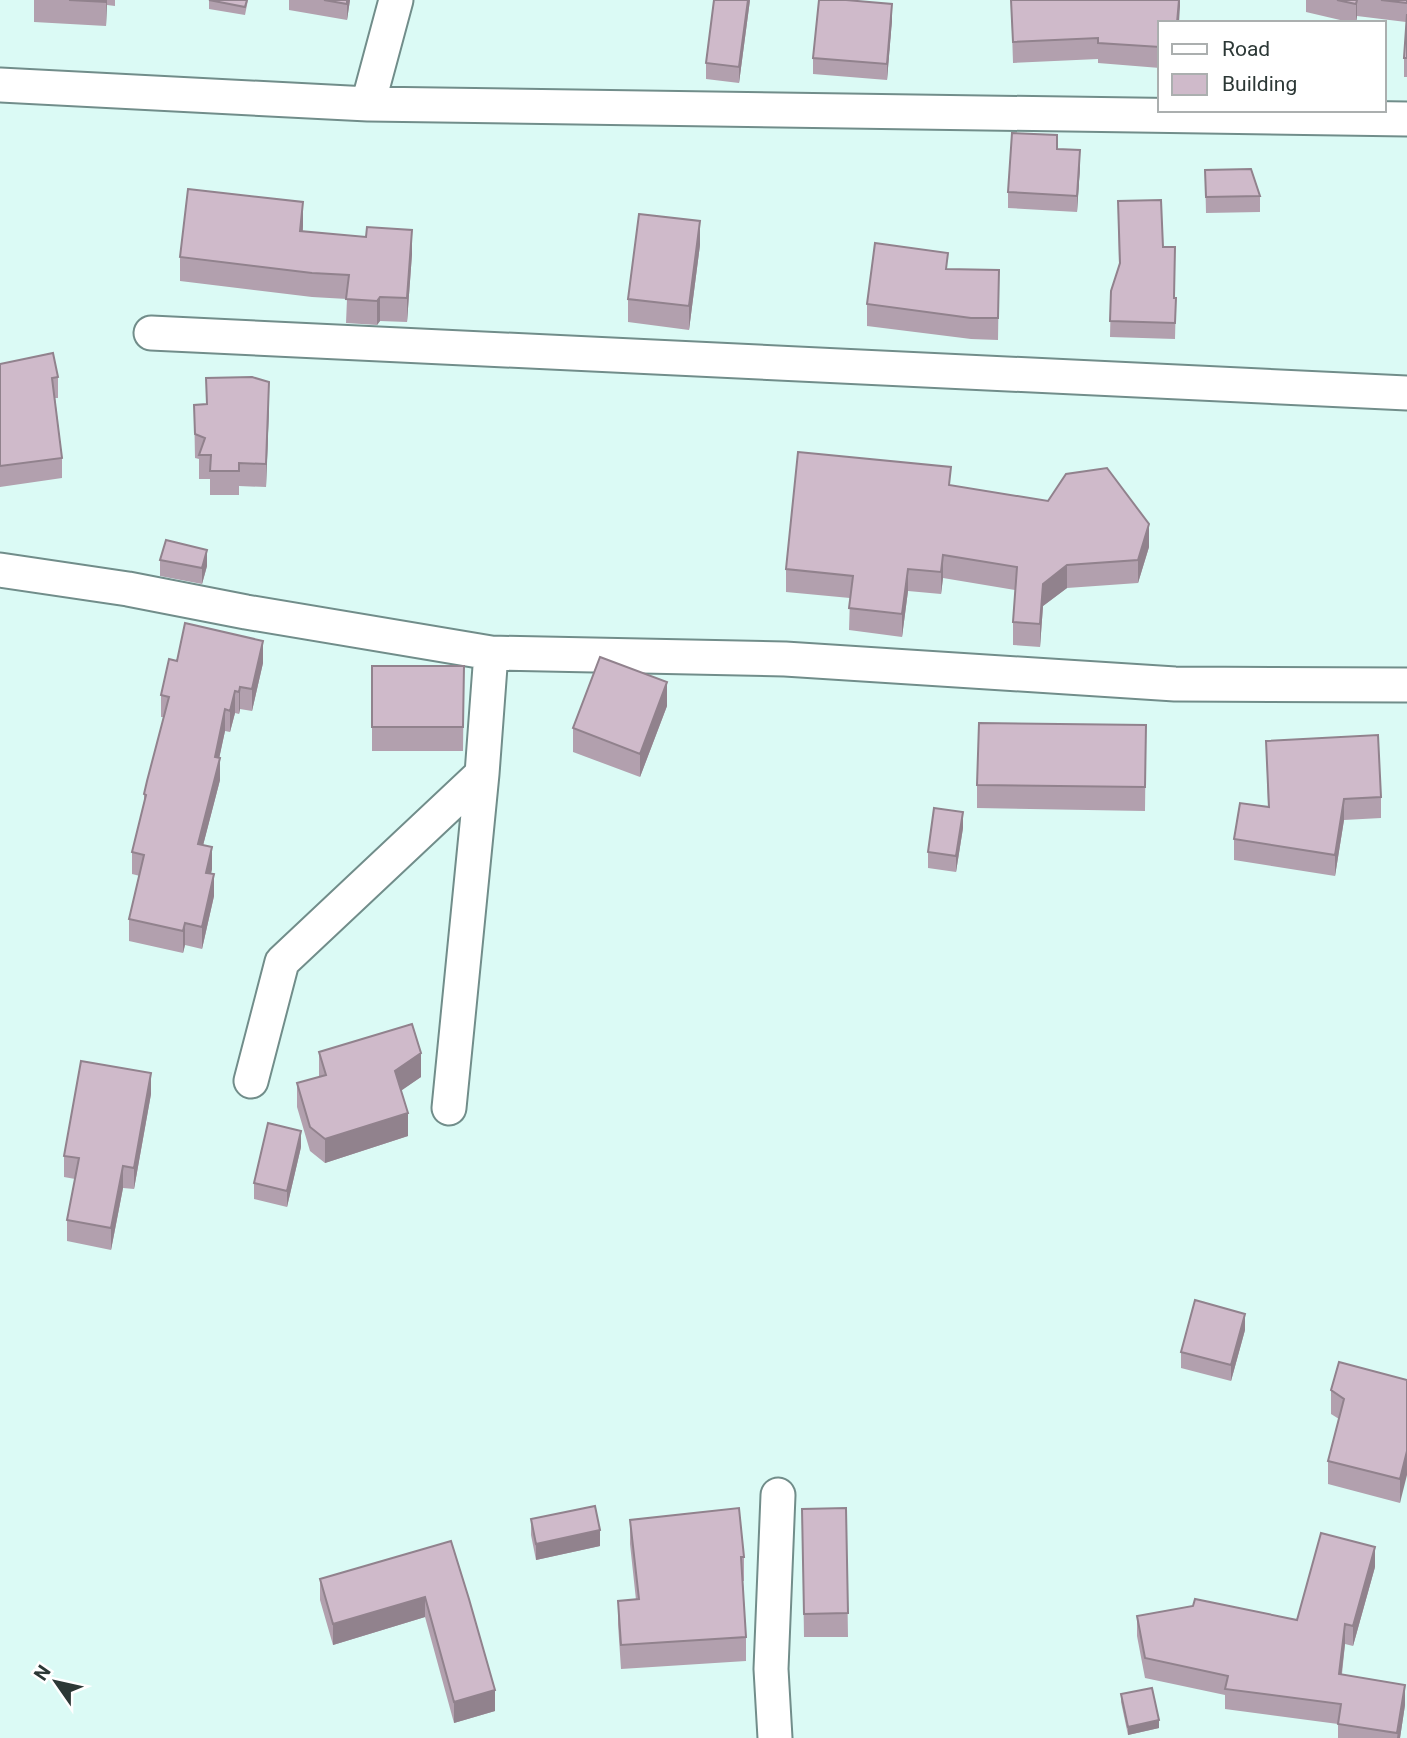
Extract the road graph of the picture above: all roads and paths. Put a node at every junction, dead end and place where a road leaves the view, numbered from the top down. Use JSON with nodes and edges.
{"nodes":[{"id":1,"x":396,"y":0,"type":"edge"},
{"id":2,"x":0,"y":85,"type":"edge"},
{"id":3,"x":368,"y":104,"type":"junction"},
{"id":4,"x":1407,"y":119,"type":"edge"},
{"id":5,"x":151,"y":333,"type":"dead end"},
{"id":6,"x":1407,"y":393,"type":"edge"},
{"id":7,"x":0,"y":570,"type":"edge"},
{"id":8,"x":491,"y":653,"type":"junction"},
{"id":9,"x":1407,"y":685,"type":"edge"},
{"id":10,"x":482,"y":774,"type":"junction"},
{"id":11,"x":251,"y":1081,"type":"dead end"},
{"id":12,"x":449,"y":1108,"type":"dead end"},
{"id":13,"x":778,"y":1495,"type":"dead end"},
{"id":14,"x":775,"y":1738,"type":"edge"}],
"edges":[{"from":1,"to":3,"type":"street"},
{"from":2,"to":3,"type":"street"},
{"from":3,"to":4,"type":"street"},
{"from":5,"to":6,"type":"street"},
{"from":7,"to":8,"type":"street"},
{"from":8,"to":9,"type":"street"},
{"from":8,"to":10,"type":"street"},
{"from":10,"to":11,"type":"street"},
{"from":10,"to":12,"type":"street"},
{"from":13,"to":14,"type":"street"}]}
